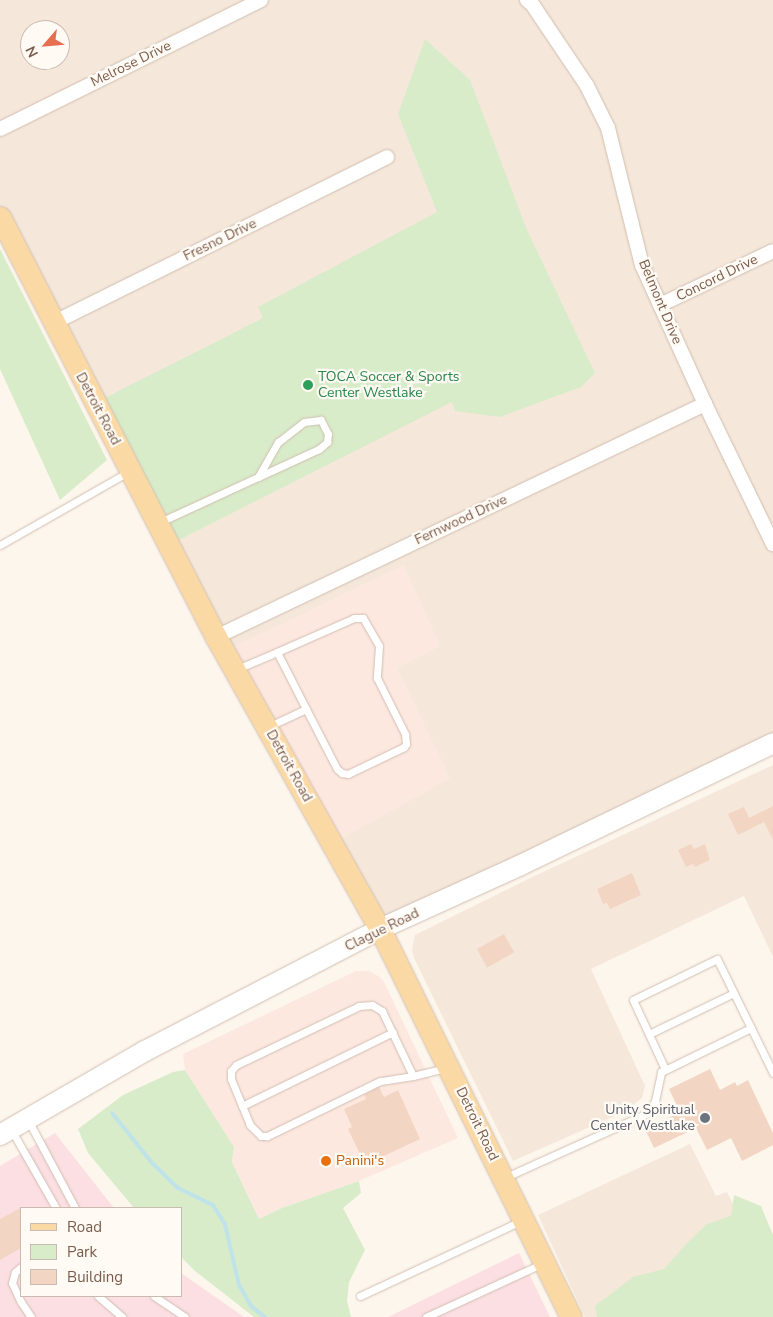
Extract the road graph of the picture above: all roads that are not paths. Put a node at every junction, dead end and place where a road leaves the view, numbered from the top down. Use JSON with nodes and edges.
{"nodes":[{"id":1,"x":261,"y":0,"type":"edge"},
{"id":2,"x":533,"y":1,"type":"edge"},
{"id":3,"x":0,"y":129,"type":"edge"},
{"id":4,"x":387,"y":157,"type":"dead end"},
{"id":5,"x":0,"y":217,"type":"edge"},
{"id":6,"x":773,"y":251,"type":"edge"},
{"id":7,"x":660,"y":305,"type":"junction"},
{"id":8,"x":53,"y":323,"type":"junction"},
{"id":9,"x":705,"y":404,"type":"junction"},
{"id":10,"x":130,"y":471,"type":"junction"},
{"id":11,"x":258,"y":477,"type":"junction"},
{"id":12,"x":158,"y":524,"type":"junction"},
{"id":13,"x":773,"y":544,"type":"edge"},
{"id":14,"x":0,"y":545,"type":"edge"},
{"id":15,"x":216,"y":636,"type":"junction"},
{"id":16,"x":277,"y":652,"type":"junction"},
{"id":17,"x":235,"y":670,"type":"junction"},
{"id":18,"x":306,"y":709,"type":"junction"},
{"id":19,"x":267,"y":727,"type":"junction"},
{"id":20,"x":773,"y":743,"type":"edge"},
{"id":21,"x":380,"y":929,"type":"junction"},
{"id":22,"x":734,"y":993,"type":"junction"},
{"id":23,"x":751,"y":1028,"type":"junction"},
{"id":24,"x":393,"y":1032,"type":"junction"},
{"id":25,"x":649,"y":1034,"type":"junction"},
{"id":26,"x":449,"y":1068,"type":"junction"},
{"id":27,"x":665,"y":1069,"type":"junction"},
{"id":28,"x":773,"y":1073,"type":"edge"},
{"id":29,"x":413,"y":1076,"type":"junction"},
{"id":30,"x":242,"y":1106,"type":"junction"},
{"id":31,"x":13,"y":1128,"type":"edge"},
{"id":32,"x":503,"y":1178,"type":"junction"},
{"id":33,"x":55,"y":1207,"type":"edge"},
{"id":34,"x":74,"y":1207,"type":"edge"},
{"id":35,"x":524,"y":1220,"type":"junction"},
{"id":36,"x":544,"y":1262,"type":"junction"},
{"id":37,"x":20,"y":1269,"type":"edge"},
{"id":38,"x":360,"y":1296,"type":"dead end"},
{"id":39,"x":99,"y":1297,"type":"edge"},
{"id":40,"x":155,"y":1297,"type":"edge"},
{"id":41,"x":183,"y":1316,"type":"edge"},
{"id":42,"x":31,"y":1317,"type":"edge"},
{"id":43,"x":122,"y":1317,"type":"edge"},
{"id":44,"x":426,"y":1317,"type":"edge"},
{"id":45,"x":571,"y":1317,"type":"edge"}],
"edges":[{"from":1,"to":3,"type":"street","name":"Melrose Drive"},
{"from":2,"to":7,"type":"street","name":"Belmont Drive"},
{"from":4,"to":8,"type":"street","name":"Fresno Drive"},
{"from":5,"to":8,"type":"main road","name":"Detroit Road"},
{"from":6,"to":7,"type":"street","name":"Concord Drive"},
{"from":7,"to":9,"type":"street","name":"Belmont Drive"},
{"from":8,"to":10,"type":"main road","name":"Detroit Road"},
{"from":9,"to":13,"type":"street","name":"Belmont Drive"},
{"from":9,"to":15,"type":"street","name":"Fernwood Drive"},
{"from":10,"to":12,"type":"main road","name":"Detroit Road"},
{"from":10,"to":14,"type":"lane"},
{"from":11,"to":11,"type":"lane"},
{"from":11,"to":12,"type":"lane"},
{"from":12,"to":15,"type":"main road","name":"Detroit Road"},
{"from":15,"to":17,"type":"main road","name":"Detroit Road"},
{"from":16,"to":17,"type":"lane"},
{"from":16,"to":18,"type":"lane"},
{"from":16,"to":18,"type":"lane"},
{"from":17,"to":19,"type":"main road","name":"Detroit Road"},
{"from":18,"to":19,"type":"lane"},
{"from":19,"to":21,"type":"main road","name":"Detroit Road"},
{"from":20,"to":21,"type":"main road","name":"Clague Road"},
{"from":21,"to":26,"type":"main road","name":"Detroit Road"},
{"from":21,"to":31,"type":"main road","name":"Clague Road"},
{"from":22,"to":23,"type":"lane"},
{"from":22,"to":25,"type":"lane"},
{"from":22,"to":25,"type":"lane"},
{"from":23,"to":27,"type":"lane"},
{"from":23,"to":28,"type":"lane"},
{"from":24,"to":29,"type":"lane"},
{"from":24,"to":30,"type":"lane"},
{"from":24,"to":30,"type":"lane"},
{"from":25,"to":27,"type":"lane"},
{"from":26,"to":29,"type":"lane"},
{"from":26,"to":32,"type":"main road","name":"Detroit Road"},
{"from":27,"to":32,"type":"lane"},
{"from":29,"to":30,"type":"lane"},
{"from":31,"to":33,"type":"lane"},
{"from":31,"to":34,"type":"lane"},
{"from":32,"to":35,"type":"main road","name":"Detroit Road"},
{"from":35,"to":36,"type":"main road","name":"Detroit Road"},
{"from":35,"to":38,"type":"lane"},
{"from":36,"to":44,"type":"lane"},
{"from":36,"to":45,"type":"main road","name":"Detroit Road"},
{"from":37,"to":42,"type":"lane"},
{"from":39,"to":43,"type":"lane"},
{"from":40,"to":41,"type":"lane"}]}
